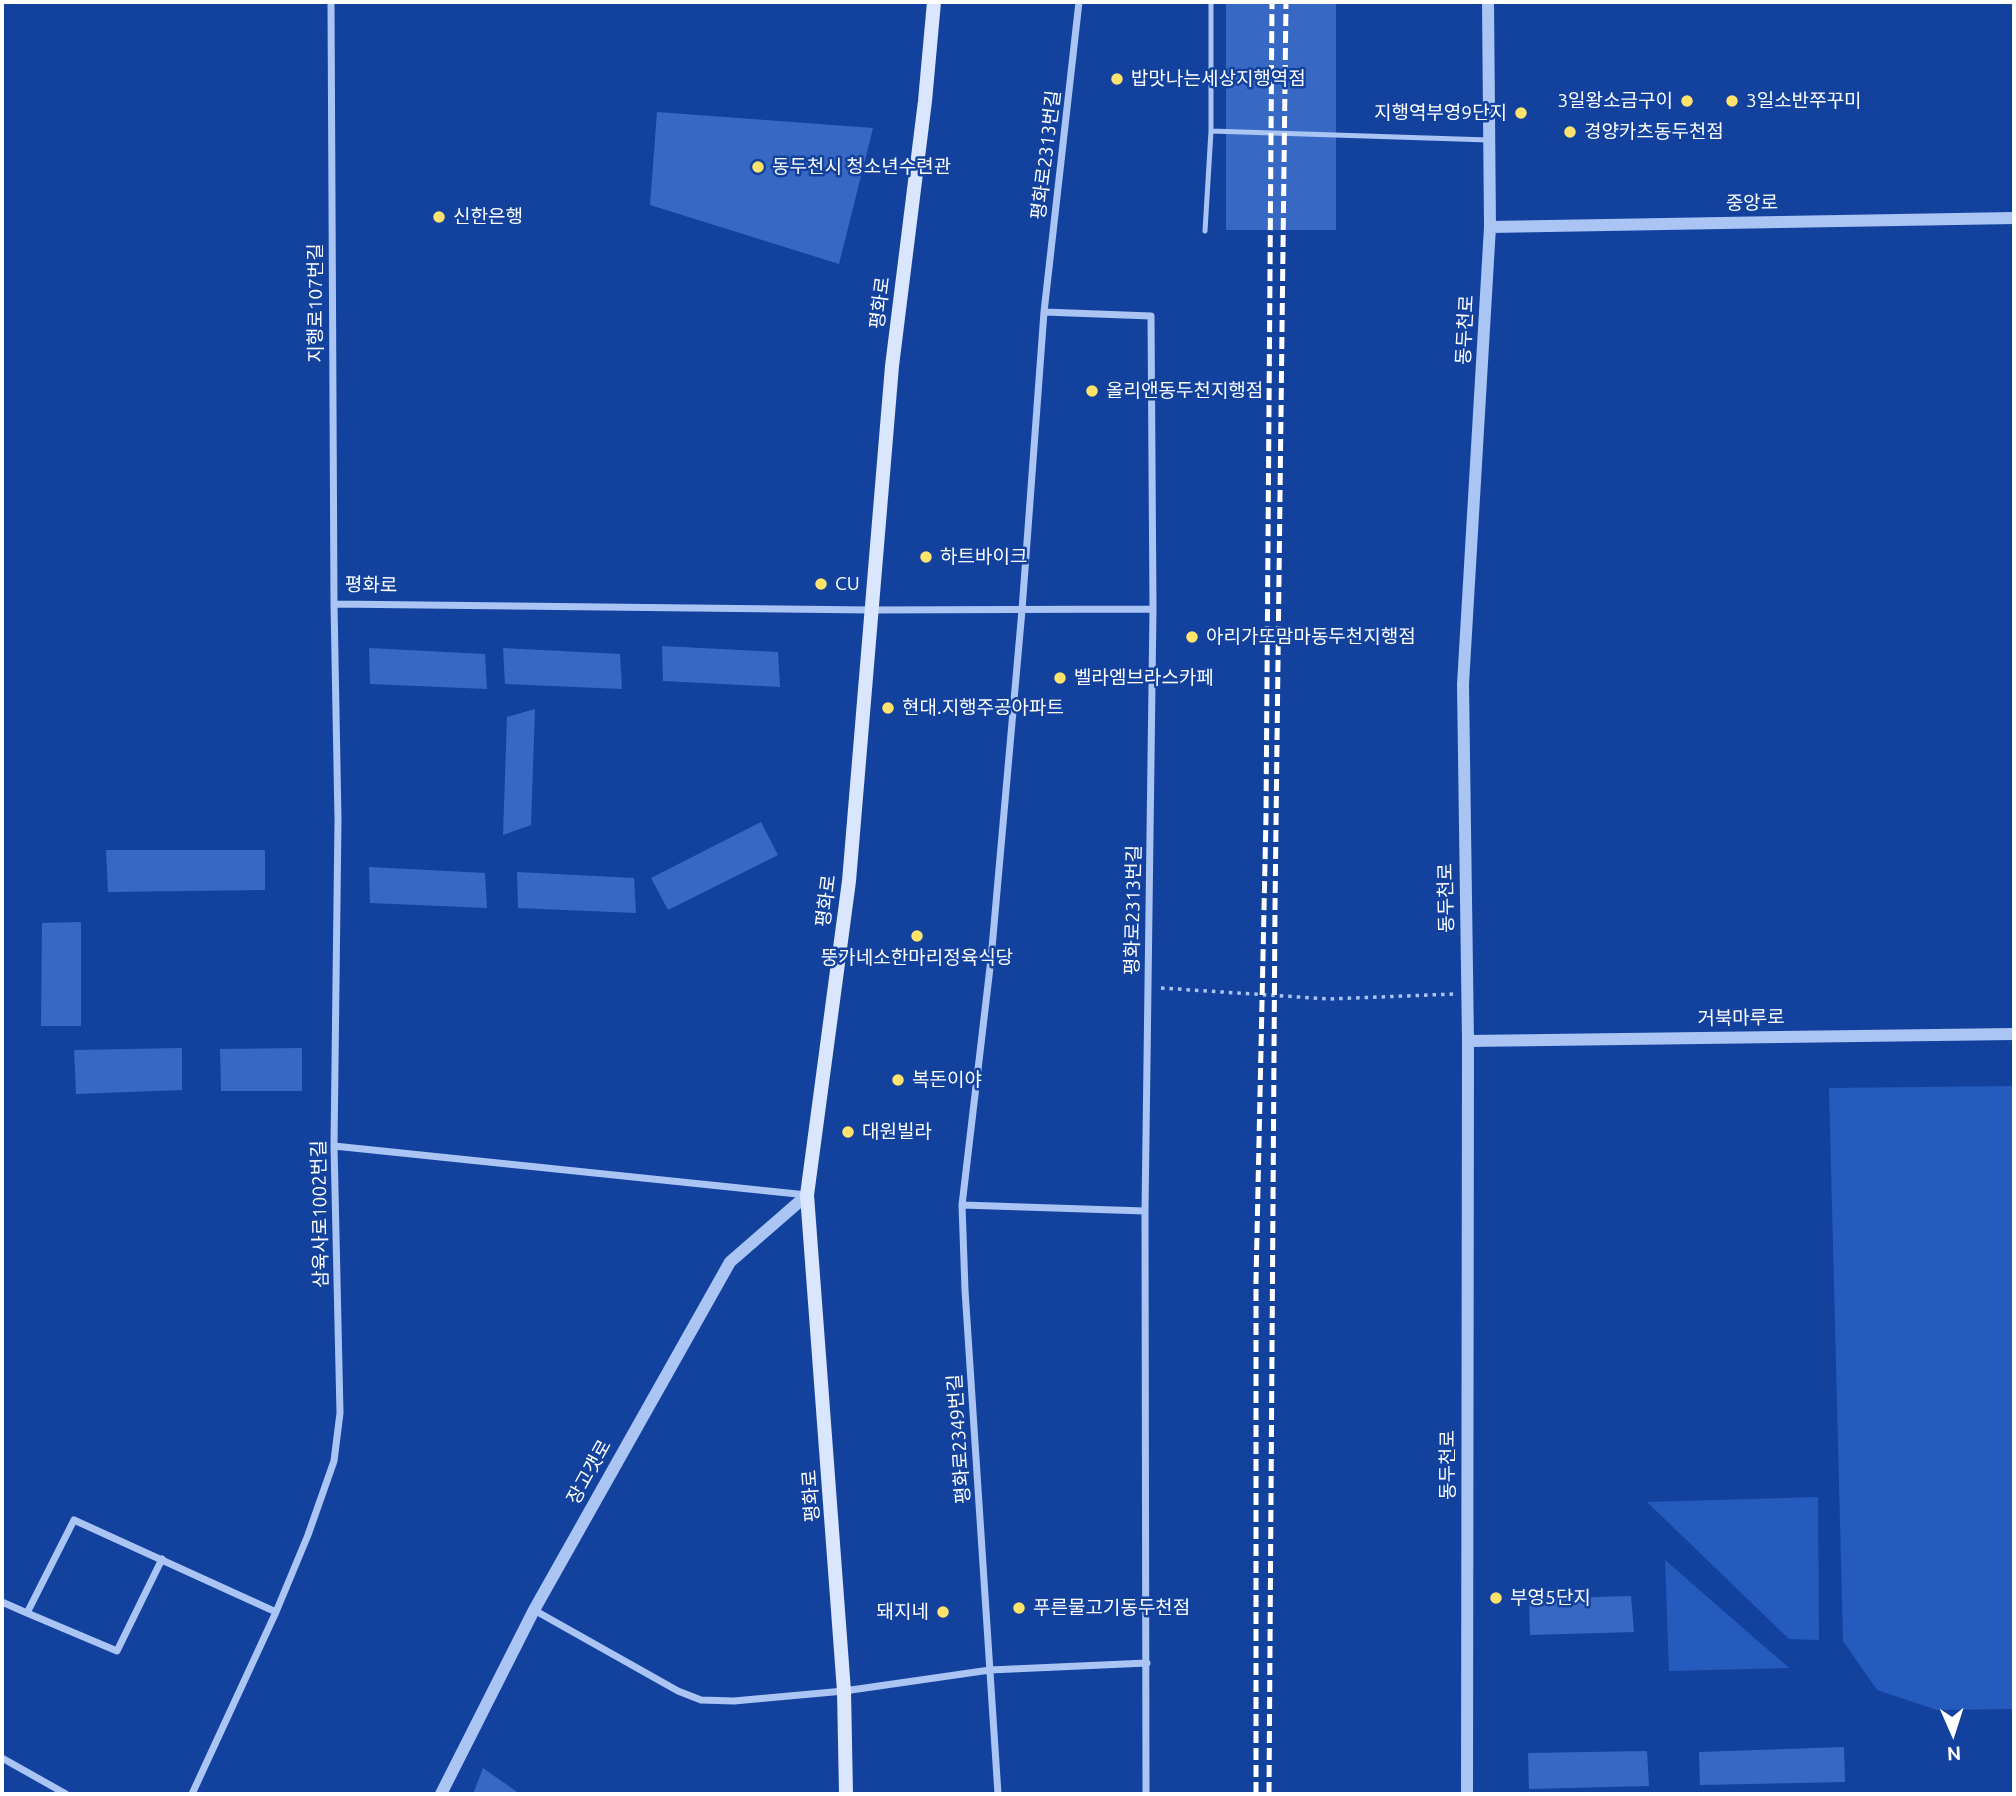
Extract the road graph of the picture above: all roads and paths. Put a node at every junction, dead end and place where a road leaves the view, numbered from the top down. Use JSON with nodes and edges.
{"nodes":[{"id":1,"x":331,"y":2,"type":"edge"},
{"id":2,"x":934,"y":2,"type":"edge"},
{"id":3,"x":1079,"y":2,"type":"edge"},
{"id":4,"x":1211,"y":2,"type":"edge"},
{"id":5,"x":1488,"y":2,"type":"edge"},
{"id":6,"x":1211,"y":131,"type":"junction"},
{"id":7,"x":1489,"y":140,"type":"junction"},
{"id":8,"x":2014,"y":218,"type":"edge"},
{"id":9,"x":1490,"y":227,"type":"junction"},
{"id":10,"x":1205,"y":231,"type":"dead end"},
{"id":11,"x":1044,"y":312,"type":"junction"},
{"id":12,"x":334,"y":604,"type":"junction"},
{"id":13,"x":1153,"y":609,"type":"junction"},
{"id":14,"x":871,"y":610,"type":"junction"},
{"id":15,"x":1022,"y":610,"type":"junction"},
{"id":16,"x":1148,"y":987,"type":"junction"},
{"id":17,"x":1467,"y":994,"type":"junction"},
{"id":18,"x":2014,"y":1034,"type":"edge"},
{"id":19,"x":1468,"y":1041,"type":"junction"},
{"id":20,"x":334,"y":1146,"type":"junction"},
{"id":21,"x":807,"y":1195,"type":"junction"},
{"id":22,"x":962,"y":1205,"type":"junction"},
{"id":23,"x":1145,"y":1211,"type":"junction"},
{"id":24,"x":162,"y":1559,"type":"junction"},
{"id":25,"x":2,"y":1602,"type":"edge"},
{"id":26,"x":534,"y":1610,"type":"junction"},
{"id":27,"x":276,"y":1612,"type":"junction"},
{"id":28,"x":27,"y":1613,"type":"junction"},
{"id":29,"x":1147,"y":1663,"type":"junction"},
{"id":30,"x":990,"y":1670,"type":"junction"},
{"id":31,"x":844,"y":1691,"type":"junction"},
{"id":32,"x":2,"y":1758,"type":"edge"},
{"id":33,"x":66,"y":1794,"type":"edge"},
{"id":34,"x":192,"y":1794,"type":"edge"},
{"id":35,"x":441,"y":1794,"type":"edge"},
{"id":36,"x":846,"y":1794,"type":"edge"},
{"id":37,"x":998,"y":1794,"type":"edge"},
{"id":38,"x":1146,"y":1794,"type":"edge"},
{"id":39,"x":1467,"y":1794,"type":"edge"}],
"edges":[{"from":1,"to":12,"type":"street","name":"지행로107번길"},
{"from":2,"to":14,"type":"main road","name":"평화로"},
{"from":3,"to":11,"type":"street","name":"평화로2313번길"},
{"from":4,"to":6,"type":"lane"},
{"from":5,"to":7,"type":"street","name":"동두천로"},
{"from":6,"to":7,"type":"lane"},
{"from":6,"to":10,"type":"lane"},
{"from":7,"to":9,"type":"street","name":"동두천로"},
{"from":8,"to":9,"type":"street","name":"중앙로"},
{"from":9,"to":17,"type":"street","name":"동두천로"},
{"from":11,"to":13,"type":"street","name":"평화로2313번길"},
{"from":11,"to":15,"type":"street","name":"평화로2313번길"},
{"from":12,"to":14,"type":"street","name":"평화로"},
{"from":12,"to":20,"type":"street","name":"삼육사로1002번길"},
{"from":13,"to":15,"type":"street"},
{"from":13,"to":16,"type":"street","name":"평화로2313번길"},
{"from":14,"to":15,"type":"street"},
{"from":14,"to":21,"type":"main road","name":"평화로"},
{"from":15,"to":22,"type":"street","name":"평화로2313번길"},
{"from":16,"to":17,"type":"path"},
{"from":16,"to":23,"type":"street","name":"평화로2313번길"},
{"from":17,"to":19,"type":"street","name":"동두천로"},
{"from":18,"to":19,"type":"street","name":"거북마루로"},
{"from":19,"to":39,"type":"street","name":"동두천로"},
{"from":20,"to":21,"type":"street"},
{"from":20,"to":27,"type":"street","name":"삼육사로1002번길"},
{"from":21,"to":26,"type":"street","name":"장고갯로"},
{"from":21,"to":31,"type":"main road","name":"평화로"},
{"from":22,"to":23,"type":"street"},
{"from":22,"to":30,"type":"street","name":"평화로2349번길"},
{"from":23,"to":29,"type":"street"},
{"from":24,"to":27,"type":"street"},
{"from":24,"to":28,"type":"street"},
{"from":24,"to":28,"type":"street"},
{"from":25,"to":28,"type":"street"},
{"from":26,"to":31,"type":"street"},
{"from":26,"to":35,"type":"street","name":"장고갯로"},
{"from":27,"to":34,"type":"street","name":"삼육사로1002번길"},
{"from":29,"to":30,"type":"street"},
{"from":29,"to":38,"type":"street"},
{"from":30,"to":31,"type":"street"},
{"from":30,"to":37,"type":"street","name":"평화로2349번길"},
{"from":31,"to":36,"type":"main road","name":"평화로"},
{"from":32,"to":33,"type":"street"}]}
